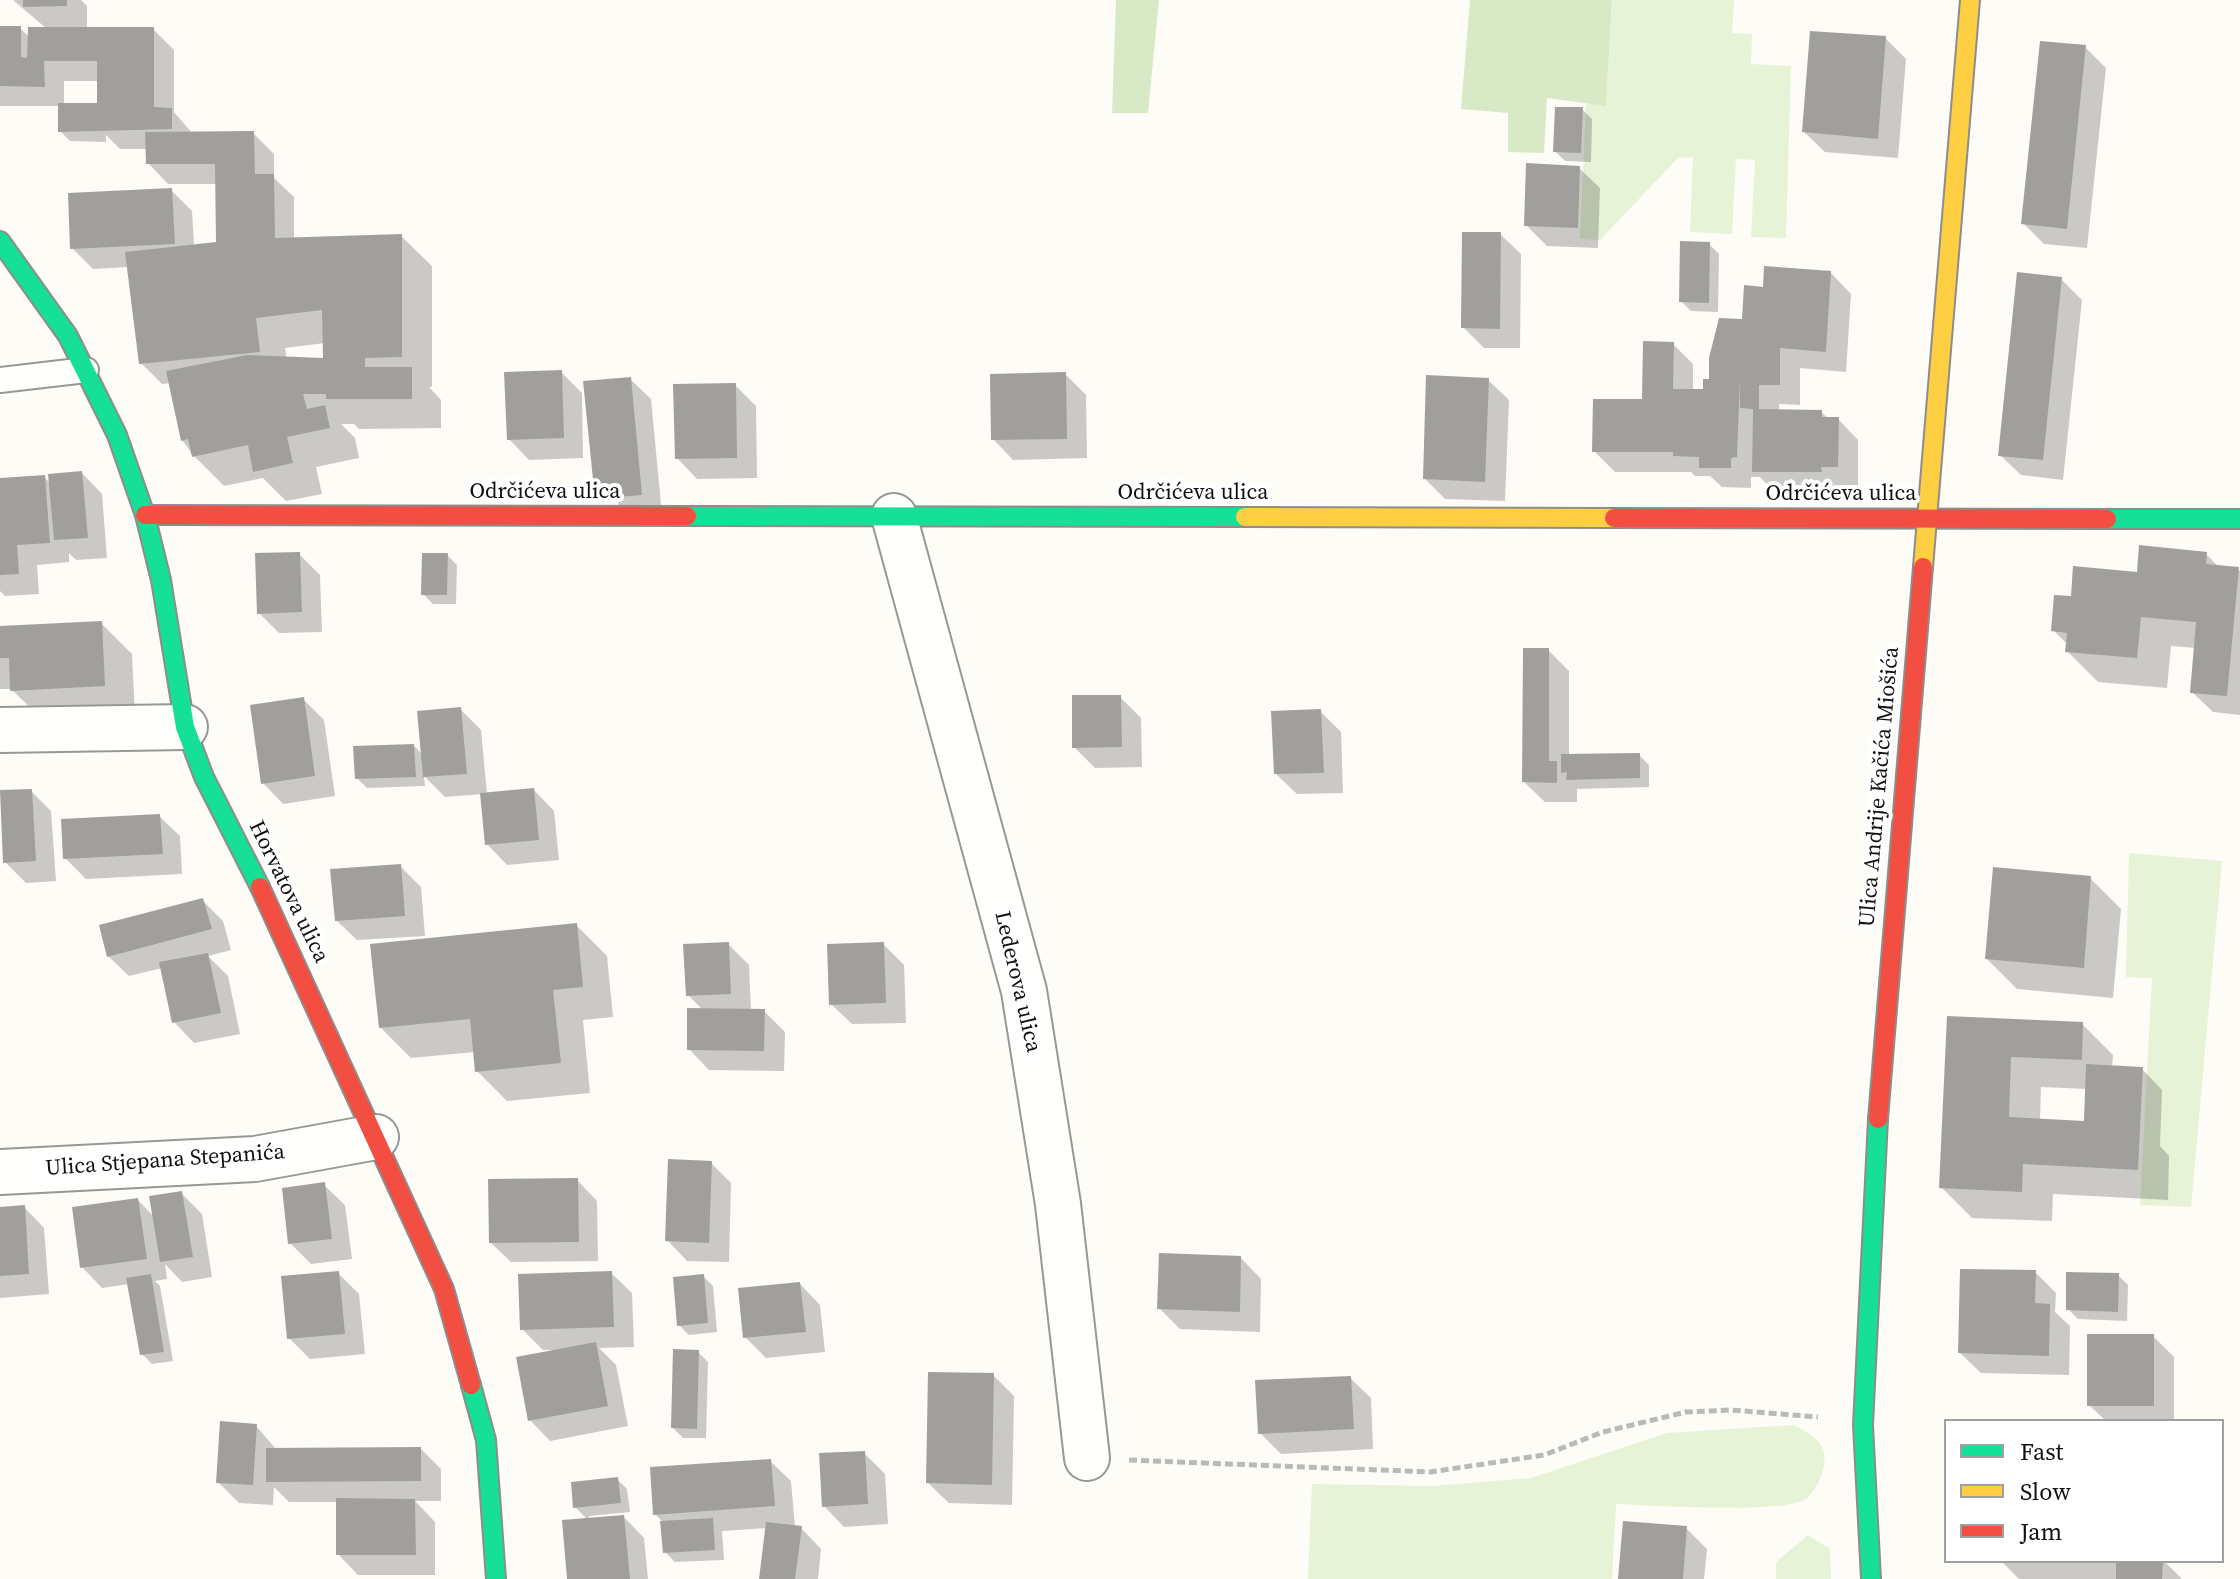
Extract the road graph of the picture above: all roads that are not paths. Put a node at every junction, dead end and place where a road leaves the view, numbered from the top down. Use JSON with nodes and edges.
{"nodes":[{"id":1,"x":1970,"y":0,"type":"edge"},
{"id":2,"x":0,"y":241,"type":"edge"},
{"id":3,"x":86,"y":370,"type":"junction"},
{"id":4,"x":0,"y":380,"type":"edge"},
{"id":5,"x":145,"y":515,"type":"junction"},
{"id":6,"x":894,"y":516,"type":"junction"},
{"id":7,"x":1927,"y":519,"type":"junction"},
{"id":8,"x":2240,"y":519,"type":"edge"},
{"id":9,"x":185,"y":727,"type":"junction"},
{"id":10,"x":0,"y":730,"type":"edge"},
{"id":11,"x":376,"y":1137,"type":"junction"},
{"id":12,"x":0,"y":1172,"type":"edge"},
{"id":13,"x":1087,"y":1458,"type":"road end"},
{"id":14,"x":496,"y":1579,"type":"edge"},
{"id":15,"x":1871,"y":1579,"type":"edge"}],
"edges":[{"from":1,"to":7,"type":"street","name":"Ulica Andrije Kačića Miošića"},
{"from":2,"to":3,"type":"street","name":"Horvatova ulica"},
{"from":3,"to":4,"type":"lane"},
{"from":3,"to":5,"type":"street","name":"Horvatova ulica"},
{"from":5,"to":6,"type":"street","name":"Odrčićeva ulica"},
{"from":5,"to":9,"type":"street","name":"Horvatova ulica"},
{"from":6,"to":7,"type":"street","name":"Odrčićeva ulica"},
{"from":6,"to":13,"type":"street","name":"Lederova ulica"},
{"from":7,"to":8,"type":"street","name":"Odrčićeva ulica"},
{"from":7,"to":15,"type":"street","name":"Ulica Andrije Kačića Miošića"},
{"from":9,"to":10,"type":"street"},
{"from":9,"to":11,"type":"street","name":"Horvatova ulica"},
{"from":11,"to":12,"type":"street","name":"Ulica Stjepana Stepanića"},
{"from":11,"to":14,"type":"street","name":"Horvatova ulica"}]}
